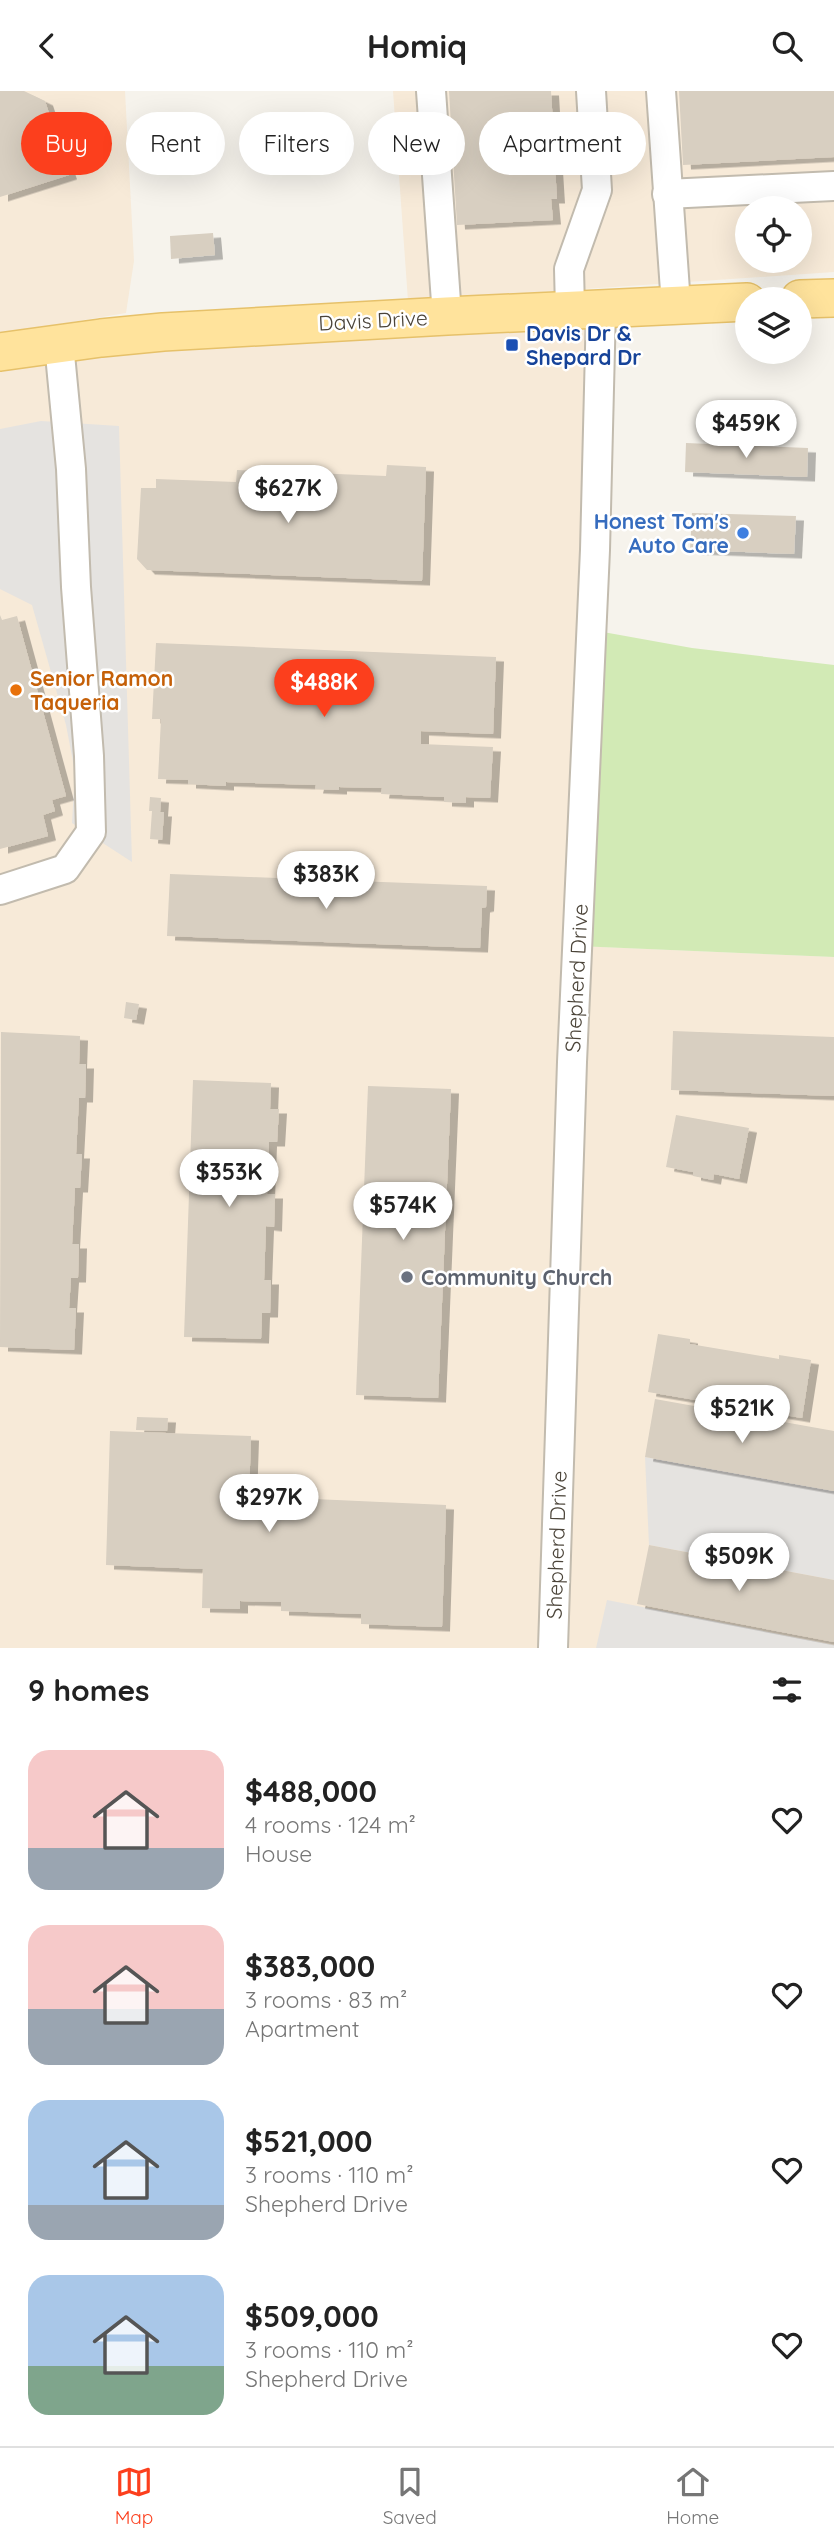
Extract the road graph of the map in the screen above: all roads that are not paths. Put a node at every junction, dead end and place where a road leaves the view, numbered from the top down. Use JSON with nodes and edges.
{"nodes":[{"id":1,"x":431,"y":91,"type":"edge"},
{"id":2,"x":591,"y":91,"type":"edge"},
{"id":3,"x":661,"y":91,"type":"edge"},
{"id":4,"x":834,"y":186,"type":"edge"},
{"id":5,"x":667,"y":194,"type":"junction"},
{"id":6,"x":834,"y":298,"type":"edge"},
{"id":7,"x":812,"y":299,"type":"edge"},
{"id":8,"x":735,"y":303,"type":"edge"},
{"id":9,"x":676,"y":305,"type":"junction"},
{"id":10,"x":585,"y":309,"type":"junction"},
{"id":11,"x":447,"y":316,"type":"junction"},
{"id":12,"x":59,"y":344,"type":"junction"},
{"id":13,"x":0,"y":352,"type":"edge"},
{"id":14,"x":0,"y":890,"type":"edge"},
{"id":15,"x":553,"y":1648,"type":"edge"}],
"edges":[{"from":1,"to":11,"type":"street"},
{"from":2,"to":10,"type":"street","name":"Shepherd Drive"},
{"from":3,"to":5,"type":"street"},
{"from":4,"to":5,"type":"street"},
{"from":5,"to":9,"type":"street"},
{"from":6,"to":7,"type":"main road"},
{"from":8,"to":9,"type":"main road","name":"Davis Drive"},
{"from":9,"to":10,"type":"main road","name":"Davis Drive"},
{"from":10,"to":11,"type":"main road","name":"Davis Drive"},
{"from":10,"to":15,"type":"street","name":"Shepherd Drive"},
{"from":11,"to":12,"type":"main road","name":"Davis Drive"},
{"from":12,"to":13,"type":"main road","name":"Davis Drive"},
{"from":12,"to":14,"type":"street"}]}
